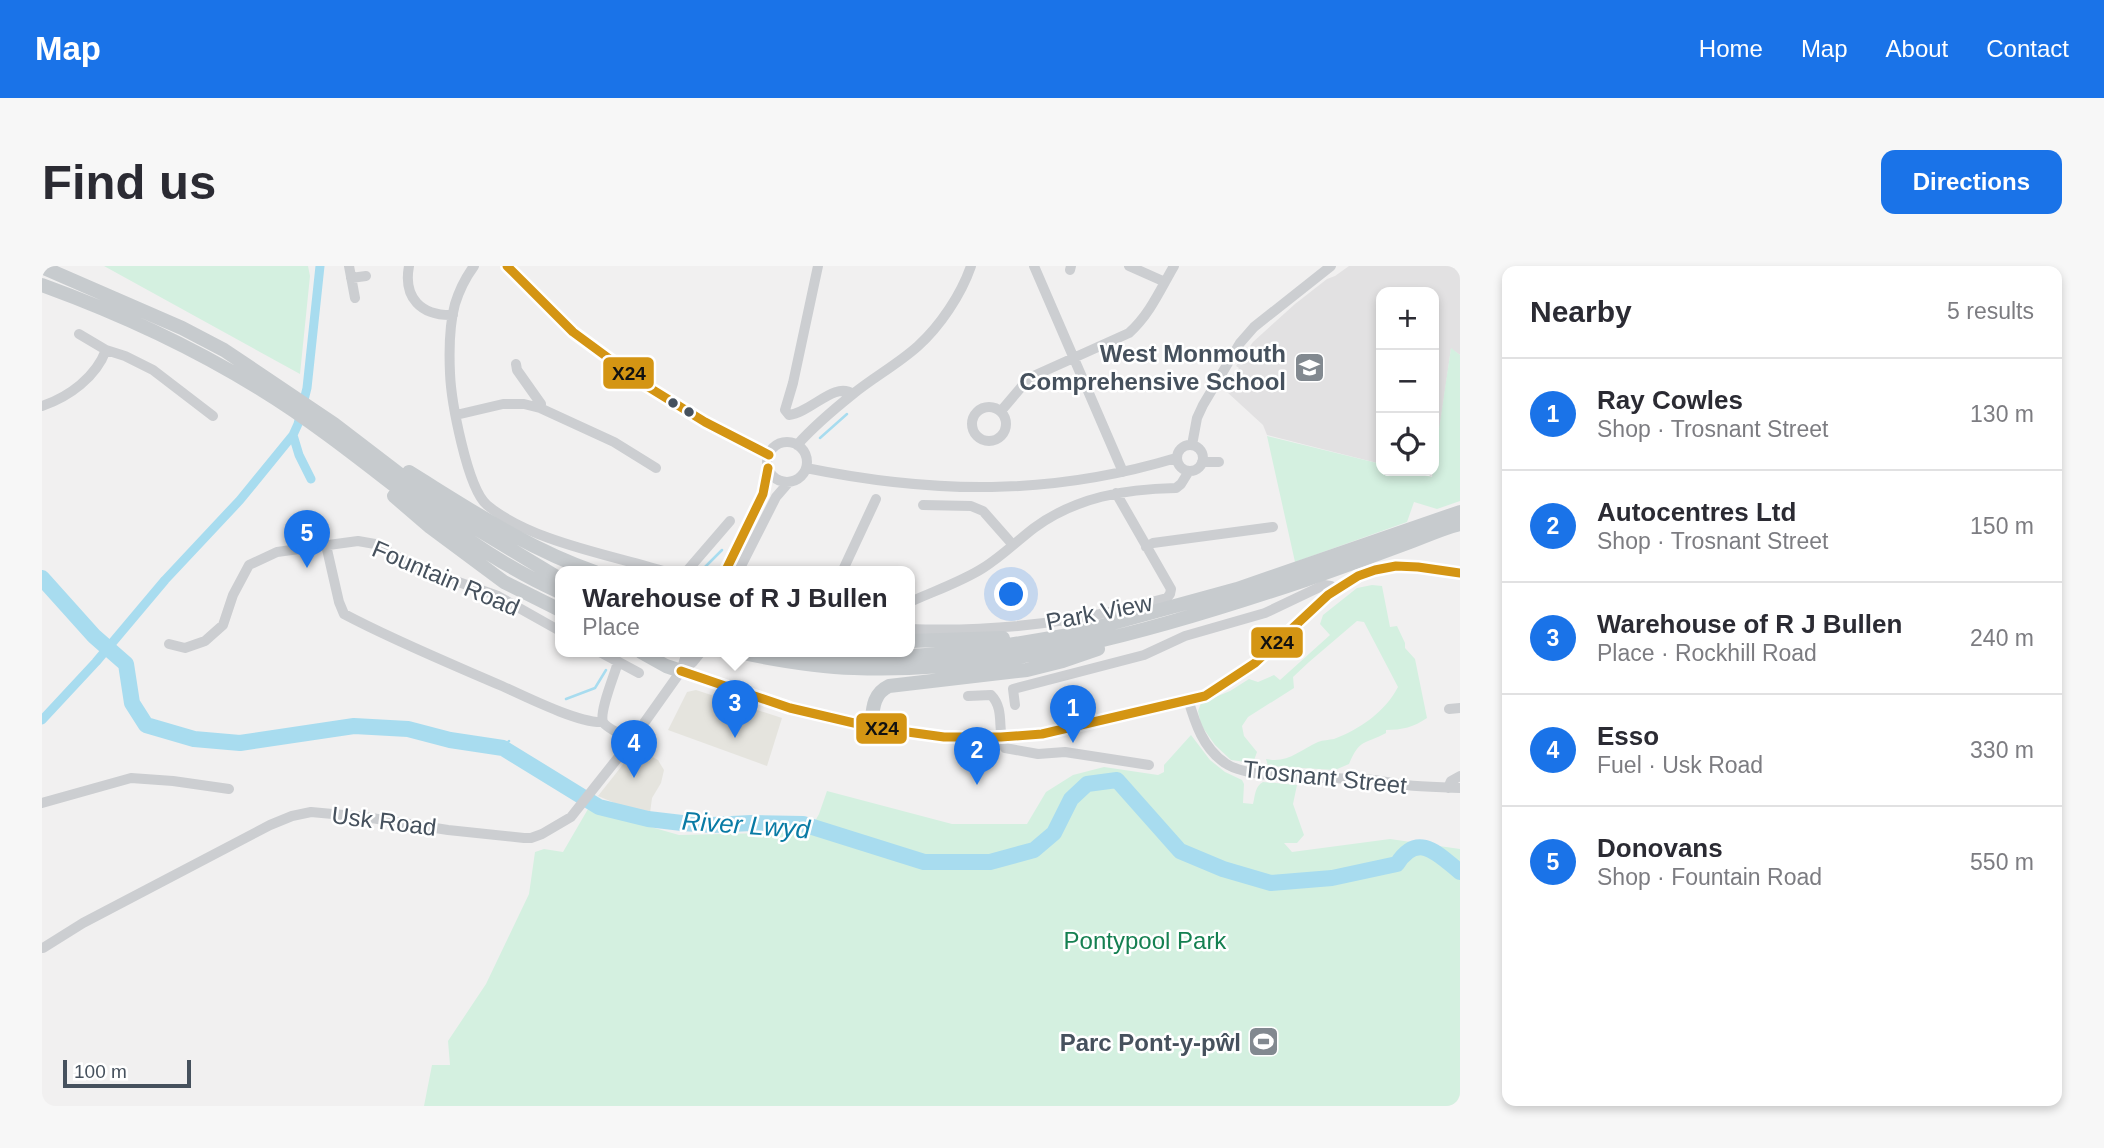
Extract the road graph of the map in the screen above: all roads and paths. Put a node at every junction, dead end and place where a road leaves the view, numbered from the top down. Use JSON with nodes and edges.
{"nodes":[{"id":1,"x":349,"y":266,"type":"edge"},
{"id":2,"x":408,"y":266,"type":"edge"},
{"id":3,"x":474,"y":266,"type":"edge"},
{"id":4,"x":507,"y":266,"type":"edge"},
{"id":5,"x":818,"y":266,"type":"edge"},
{"id":6,"x":971,"y":266,"type":"edge"},
{"id":7,"x":1034,"y":266,"type":"edge"},
{"id":8,"x":1129,"y":266,"type":"edge"},
{"id":9,"x":1174,"y":266,"type":"edge"},
{"id":10,"x":1331,"y":266,"type":"edge"},
{"id":11,"x":42,"y":267,"type":"edge"},
{"id":12,"x":366,"y":276,"type":"dead end"},
{"id":13,"x":351,"y":278,"type":"junction"},
{"id":14,"x":1165,"y":282,"type":"junction"},
{"id":15,"x":42,"y":285,"type":"edge"},
{"id":16,"x":355,"y":298,"type":"dead end"},
{"id":17,"x":453,"y":315,"type":"junction"},
{"id":18,"x":79,"y":334,"type":"dead end"},
{"id":19,"x":106,"y":350,"type":"junction"},
{"id":20,"x":1074,"y":358,"type":"junction"},
{"id":21,"x":516,"y":364,"type":"dead end"},
{"id":22,"x":853,"y":394,"type":"junction"},
{"id":23,"x":290,"y":400,"type":"junction"},
{"id":24,"x":42,"y":405,"type":"edge"},
{"id":25,"x":540,"y":408,"type":"junction"},
{"id":26,"x":1001,"y":411,"type":"dead end"},
{"id":27,"x":456,"y":415,"type":"junction"},
{"id":28,"x":213,"y":416,"type":"dead end"},
{"id":29,"x":331,"y":429,"type":"junction"},
{"id":30,"x":797,"y":445,"type":"junction"},
{"id":31,"x":1192,"y":445,"type":"junction"},
{"id":32,"x":769,"y":455,"type":"junction"},
{"id":33,"x":1176,"y":458,"type":"junction"},
{"id":34,"x":363,"y":462,"type":"junction"},
{"id":35,"x":1202,"y":462,"type":"junction"},
{"id":36,"x":1219,"y":462,"type":"dead end"},
{"id":37,"x":656,"y":468,"type":"dead end"},
{"id":38,"x":768,"y":468,"type":"junction"},
{"id":39,"x":806,"y":468,"type":"junction"},
{"id":40,"x":1189,"y":471,"type":"junction"},
{"id":41,"x":1123,"y":472,"type":"junction"},
{"id":42,"x":789,"y":482,"type":"junction"},
{"id":43,"x":1116,"y":493,"type":"junction"},
{"id":44,"x":876,"y":499,"type":"dead end"},
{"id":45,"x":923,"y":505,"type":"dead end"},
{"id":46,"x":1458,"y":517,"type":"edge"},
{"id":47,"x":730,"y":521,"type":"dead end"},
{"id":48,"x":1273,"y":527,"type":"dead end"},
{"id":49,"x":326,"y":545,"type":"junction"},
{"id":50,"x":1013,"y":545,"type":"junction"},
{"id":51,"x":1146,"y":547,"type":"junction"},
{"id":52,"x":578,"y":566,"type":"edge"},
{"id":53,"x":644,"y":566,"type":"edge"},
{"id":54,"x":692,"y":566,"type":"edge"},
{"id":55,"x":728,"y":566,"type":"edge"},
{"id":56,"x":741,"y":566,"type":"edge"},
{"id":57,"x":845,"y":566,"type":"edge"},
{"id":58,"x":1460,"y":573,"type":"edge"},
{"id":59,"x":555,"y":576,"type":"edge"},
{"id":60,"x":555,"y":589,"type":"edge"},
{"id":61,"x":1335,"y":590,"type":"junction"},
{"id":62,"x":915,"y":600,"type":"edge"},
{"id":63,"x":555,"y":608,"type":"edge"},
{"id":64,"x":555,"y":628,"type":"edge"},
{"id":65,"x":915,"y":629,"type":"edge"},
{"id":66,"x":1124,"y":634,"type":"junction"},
{"id":67,"x":1069,"y":635,"type":"junction"},
{"id":68,"x":915,"y":641,"type":"edge"},
{"id":69,"x":169,"y":644,"type":"dead end"},
{"id":70,"x":915,"y":656,"type":"edge"},
{"id":71,"x":609,"y":657,"type":"edge"},
{"id":72,"x":650,"y":657,"type":"edge"},
{"id":73,"x":685,"y":657,"type":"edge"},
{"id":74,"x":697,"y":657,"type":"edge"},
{"id":75,"x":764,"y":657,"type":"edge"},
{"id":76,"x":618,"y":662,"type":"junction"},
{"id":77,"x":681,"y":671,"type":"junction"},
{"id":78,"x":639,"y":673,"type":"dead end"},
{"id":79,"x":968,"y":696,"type":"dead end"},
{"id":80,"x":1188,"y":699,"type":"junction"},
{"id":81,"x":1015,"y":705,"type":"dead end"},
{"id":82,"x":603,"y":722,"type":"junction"},
{"id":83,"x":871,"y":727,"type":"junction"},
{"id":84,"x":1001,"y":737,"type":"junction"},
{"id":85,"x":632,"y":740,"type":"junction"},
{"id":86,"x":1149,"y":765,"type":"dead end"},
{"id":87,"x":1460,"y":776,"type":"edge"},
{"id":88,"x":1454,"y":788,"type":"edge"},
{"id":89,"x":229,"y":789,"type":"dead end"},
{"id":90,"x":42,"y":803,"type":"edge"},
{"id":91,"x":42,"y":947,"type":"edge"},
{"id":92,"x":42,"y":958,"type":"edge"}],
"edges":[{"from":1,"to":13,"type":"street"},
{"from":2,"to":17,"type":"street"},
{"from":3,"to":17,"type":"street"},
{"from":4,"to":32,"type":"street"},
{"from":5,"to":22,"type":"street"},
{"from":6,"to":22,"type":"street"},
{"from":7,"to":20,"type":"street"},
{"from":8,"to":14,"type":"street"},
{"from":9,"to":14,"type":"street"},
{"from":10,"to":31,"type":"street"},
{"from":11,"to":23,"type":"main road"},
{"from":12,"to":13,"type":"street"},
{"from":13,"to":16,"type":"street"},
{"from":14,"to":20,"type":"street"},
{"from":15,"to":23,"type":"main road"},
{"from":17,"to":27,"type":"street"},
{"from":18,"to":19,"type":"street"},
{"from":19,"to":24,"type":"street"},
{"from":19,"to":28,"type":"street"},
{"from":20,"to":26,"type":"street"},
{"from":20,"to":41,"type":"street"},
{"from":21,"to":25,"type":"street"},
{"from":22,"to":30,"type":"street"},
{"from":23,"to":29,"type":"main road"},
{"from":25,"to":27,"type":"street"},
{"from":25,"to":37,"type":"street"},
{"from":27,"to":53,"type":"street"},
{"from":29,"to":34,"type":"main road"},
{"from":29,"to":52,"type":"main road"},
{"from":29,"to":59,"type":"main road"},
{"from":30,"to":32,"type":"street"},
{"from":30,"to":39,"type":"street"},
{"from":31,"to":33,"type":"street"},
{"from":31,"to":35,"type":"street"},
{"from":32,"to":38,"type":"street"},
{"from":33,"to":40,"type":"street"},
{"from":33,"to":41,"type":"street"},
{"from":34,"to":60,"type":"main road"},
{"from":34,"to":63,"type":"main road"},
{"from":35,"to":36,"type":"street"},
{"from":35,"to":40,"type":"street"},
{"from":38,"to":42,"type":"street"},
{"from":38,"to":55,"type":"street"},
{"from":39,"to":41,"type":"street"},
{"from":39,"to":42,"type":"street"},
{"from":40,"to":43,"type":"street"},
{"from":42,"to":56,"type":"street"},
{"from":43,"to":50,"type":"street"},
{"from":43,"to":51,"type":"street","name":"Park View"},
{"from":44,"to":57,"type":"street"},
{"from":45,"to":50,"type":"street"},
{"from":46,"to":66,"type":"main road"},
{"from":46,"to":67,"type":"main road"},
{"from":47,"to":54,"type":"street"},
{"from":48,"to":51,"type":"street"},
{"from":49,"to":64,"type":"street","name":"Fountain Road"},
{"from":49,"to":69,"type":"street","name":"Fountain Road"},
{"from":49,"to":82,"type":"street"},
{"from":50,"to":62,"type":"street"},
{"from":51,"to":65,"type":"street","name":"Park View"},
{"from":58,"to":61,"type":"street"},
{"from":61,"to":80,"type":"street"},
{"from":61,"to":81,"type":"street"},
{"from":66,"to":75,"type":"main road"},
{"from":66,"to":83,"type":"main road"},
{"from":67,"to":68,"type":"main road"},
{"from":67,"to":70,"type":"main road"},
{"from":71,"to":76,"type":"street"},
{"from":72,"to":77,"type":"main road"},
{"from":73,"to":77,"type":"street"},
{"from":74,"to":77,"type":"street"},
{"from":76,"to":78,"type":"street"},
{"from":76,"to":82,"type":"street"},
{"from":77,"to":83,"type":"street"},
{"from":77,"to":85,"type":"street","name":"Usk Road"},
{"from":79,"to":84,"type":"street"},
{"from":80,"to":84,"type":"street"},
{"from":80,"to":88,"type":"street","name":"Trosnant Street"},
{"from":82,"to":85,"type":"street"},
{"from":83,"to":84,"type":"street"},
{"from":84,"to":86,"type":"street"},
{"from":85,"to":91,"type":"street","name":"Usk Road"},
{"from":87,"to":88,"type":"street"},
{"from":89,"to":90,"type":"street"},
{"from":91,"to":92,"type":"street","name":"Usk Road"}]}
